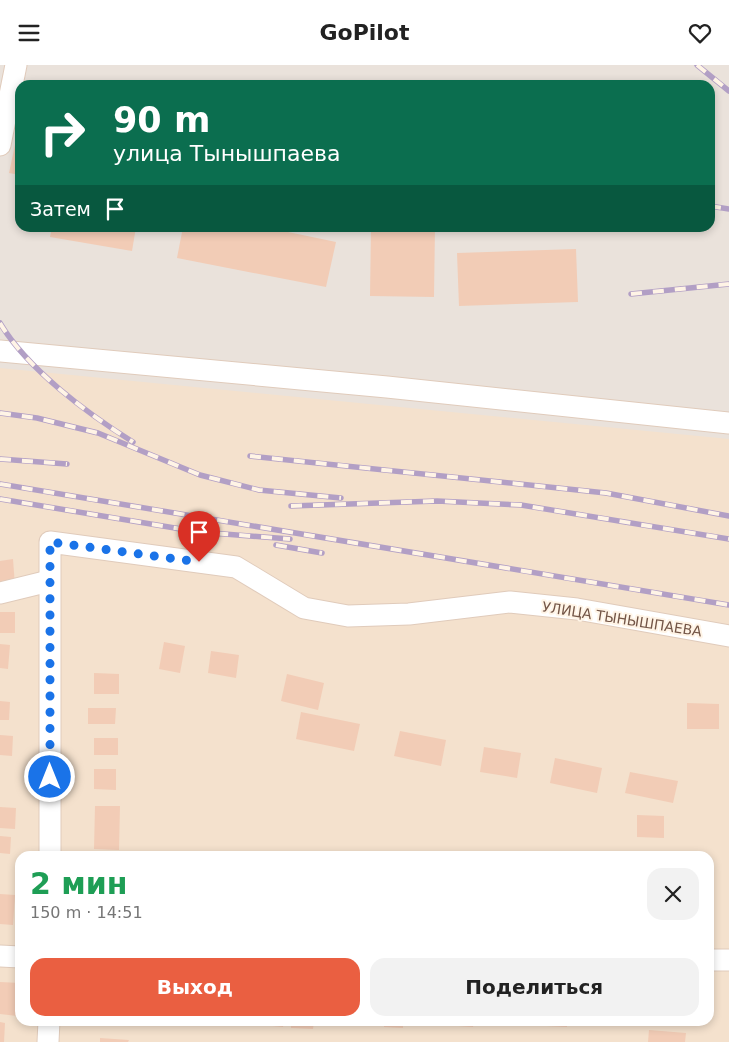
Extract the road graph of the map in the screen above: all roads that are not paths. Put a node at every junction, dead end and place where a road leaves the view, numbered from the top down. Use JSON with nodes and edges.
{"nodes":[{"id":1,"x":16,"y":65,"type":"edge"},
{"id":2,"x":0,"y":145,"type":"edge"},
{"id":3,"x":0,"y":351,"type":"edge"},
{"id":4,"x":729,"y":423,"type":"edge"},
{"id":5,"x":49,"y":581,"type":"junction"},
{"id":6,"x":0,"y":593,"type":"edge"},
{"id":7,"x":729,"y":636,"type":"edge"},
{"id":8,"x":50,"y":851,"type":"edge"},
{"id":9,"x":0,"y":957,"type":"edge"},
{"id":10,"x":15,"y":957,"type":"edge"},
{"id":11,"x":714,"y":960,"type":"edge"},
{"id":12,"x":729,"y":960,"type":"edge"},
{"id":13,"x":49,"y":1026,"type":"edge"},
{"id":14,"x":48,"y":1042,"type":"edge"}],
"edges":[{"from":1,"to":2,"type":"street"},
{"from":3,"to":4,"type":"street"},
{"from":5,"to":6,"type":"street"},
{"from":5,"to":7,"type":"street","name":"УЛИЦА ТЫНЫШПАЕВА"},
{"from":5,"to":8,"type":"street"},
{"from":9,"to":10,"type":"street"},
{"from":11,"to":12,"type":"street"},
{"from":13,"to":14,"type":"street"}]}
